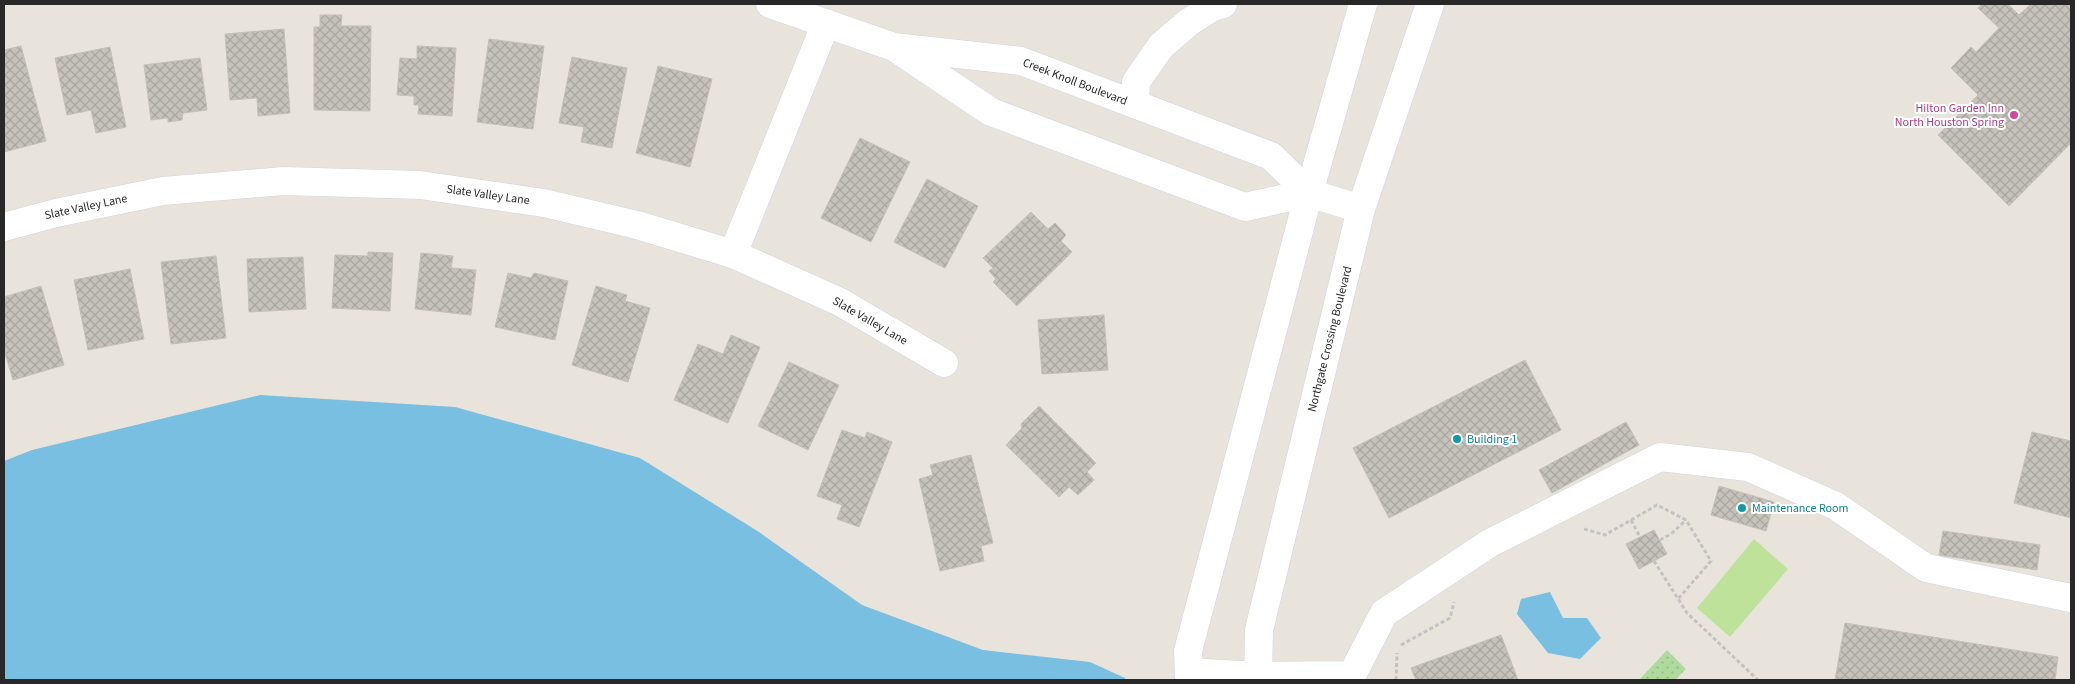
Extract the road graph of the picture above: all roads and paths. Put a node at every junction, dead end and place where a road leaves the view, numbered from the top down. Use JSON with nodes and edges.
{"nodes":[{"id":1,"x":770,"y":4,"type":"edge"},
{"id":2,"x":1223,"y":4,"type":"edge"},
{"id":3,"x":1363,"y":4,"type":"edge"},
{"id":4,"x":1430,"y":4,"type":"edge"},
{"id":5,"x":826,"y":23,"type":"junction"},
{"id":6,"x":894,"y":47,"type":"junction"},
{"id":7,"x":1134,"y":104,"type":"junction"},
{"id":8,"x":1308,"y":193,"type":"junction"},
{"id":9,"x":1361,"y":209,"type":"junction"},
{"id":10,"x":4,"y":227,"type":"edge"},
{"id":11,"x":733,"y":254,"type":"junction"},
{"id":12,"x":944,"y":363,"type":"dead end"},
{"id":13,"x":1631,"y":520,"type":"junction"},
{"id":14,"x":1686,"y":520,"type":"junction"},
{"id":15,"x":1579,"y":527,"type":"dead end"},
{"id":16,"x":1640,"y":537,"type":"dead end"},
{"id":17,"x":1660,"y":540,"type":"dead end"},
{"id":18,"x":1654,"y":561,"type":"dead end"},
{"id":19,"x":1456,"y":595,"type":"dead end"},
{"id":20,"x":1678,"y":598,"type":"junction"},
{"id":21,"x":2071,"y":598,"type":"edge"},
{"id":22,"x":1189,"y":676,"type":"edge"},
{"id":23,"x":1258,"y":678,"type":"edge"},
{"id":24,"x":1352,"y":678,"type":"edge"},
{"id":25,"x":1396,"y":680,"type":"edge"},
{"id":26,"x":1758,"y":680,"type":"edge"}],
"edges":[{"from":1,"to":5,"type":"street","name":"Creek Knoll Boulevard"},
{"from":2,"to":7,"type":"street"},
{"from":3,"to":8,"type":"street"},
{"from":4,"to":9,"type":"street","name":"Northgate Crossing Boulevard"},
{"from":5,"to":6,"type":"street","name":"Creek Knoll Boulevard"},
{"from":5,"to":11,"type":"street"},
{"from":6,"to":7,"type":"street","name":"Creek Knoll Boulevard"},
{"from":6,"to":8,"type":"street"},
{"from":7,"to":8,"type":"street","name":"Creek Knoll Boulevard"},
{"from":8,"to":9,"type":"street","name":"Creek Knoll Boulevard"},
{"from":8,"to":22,"type":"street"},
{"from":9,"to":23,"type":"street","name":"Northgate Crossing Boulevard"},
{"from":10,"to":11,"type":"street","name":"Slate Valley Lane"},
{"from":11,"to":12,"type":"street","name":"Slate Valley Lane"},
{"from":13,"to":14,"type":"path"},
{"from":13,"to":15,"type":"path"},
{"from":13,"to":16,"type":"path"},
{"from":14,"to":17,"type":"path"},
{"from":14,"to":20,"type":"path"},
{"from":18,"to":20,"type":"path"},
{"from":19,"to":25,"type":"path"},
{"from":20,"to":26,"type":"path"},
{"from":21,"to":24,"type":"street"},
{"from":22,"to":23,"type":"street"},
{"from":23,"to":24,"type":"street"}]}
